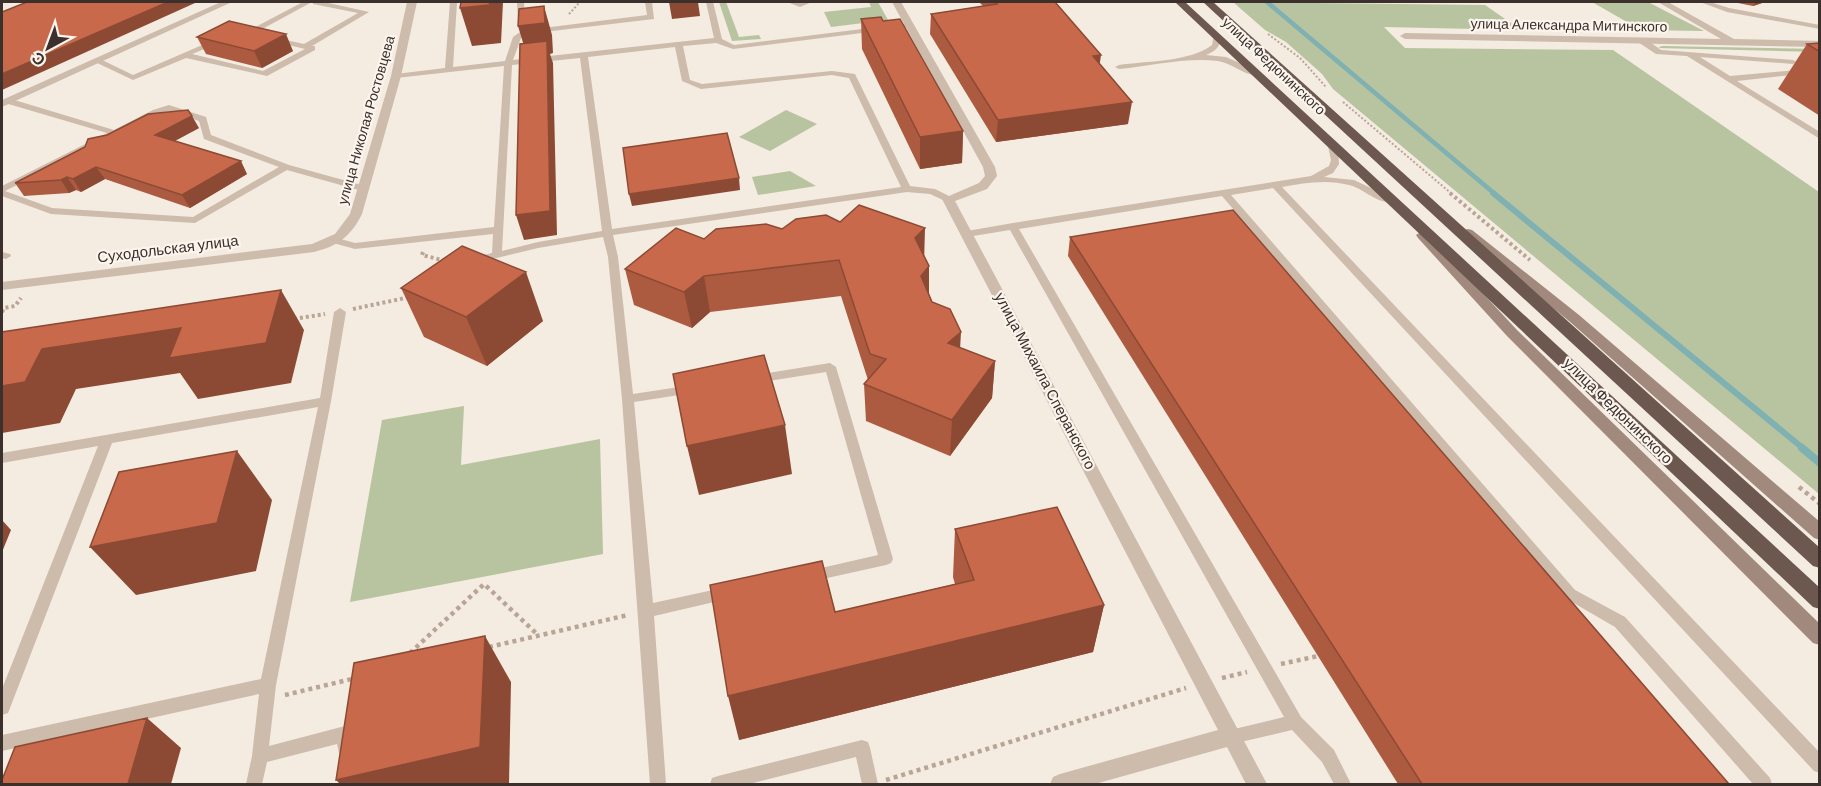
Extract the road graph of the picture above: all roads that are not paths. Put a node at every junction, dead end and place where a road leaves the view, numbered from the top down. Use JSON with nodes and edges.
{"nodes":[{"id":1,"x":227,"y":2,"type":"edge"},
{"id":2,"x":308,"y":2,"type":"edge"},
{"id":3,"x":316,"y":2,"type":"edge"},
{"id":4,"x":412,"y":2,"type":"edge"},
{"id":5,"x":453,"y":2,"type":"edge"},
{"id":6,"x":520,"y":2,"type":"edge"},
{"id":7,"x":648,"y":2,"type":"edge"},
{"id":8,"x":709,"y":2,"type":"edge"},
{"id":9,"x":791,"y":2,"type":"edge"},
{"id":10,"x":808,"y":2,"type":"edge"},
{"id":11,"x":896,"y":2,"type":"edge"},
{"id":12,"x":1180,"y":2,"type":"edge"},
{"id":13,"x":1208,"y":2,"type":"edge"},
{"id":14,"x":1662,"y":2,"type":"edge"},
{"id":15,"x":1704,"y":2,"type":"edge"},
{"id":16,"x":910,"y":25,"type":"junction"},
{"id":17,"x":1820,"y":27,"type":"edge"},
{"id":18,"x":523,"y":33,"type":"junction"},
{"id":19,"x":259,"y":35,"type":"edge"},
{"id":20,"x":1217,"y":36,"type":"junction"},
{"id":21,"x":1405,"y":36,"type":"dead end"},
{"id":22,"x":270,"y":38,"type":"edge"},
{"id":23,"x":222,"y":39,"type":"edge"},
{"id":24,"x":1641,"y":40,"type":"junction"},
{"id":25,"x":719,"y":41,"type":"junction"},
{"id":26,"x":1733,"y":42,"type":"junction"},
{"id":27,"x":1820,"y":44,"type":"edge"},
{"id":28,"x":679,"y":45,"type":"junction"},
{"id":29,"x":305,"y":46,"type":"junction"},
{"id":30,"x":1687,"y":53,"type":"junction"},
{"id":31,"x":185,"y":55,"type":"junction"},
{"id":32,"x":584,"y":56,"type":"junction"},
{"id":33,"x":1188,"y":57,"type":"junction"},
{"id":34,"x":97,"y":61,"type":"junction"},
{"id":35,"x":1793,"y":62,"type":"dead end"},
{"id":36,"x":508,"y":64,"type":"junction"},
{"id":37,"x":1119,"y":67,"type":"dead end"},
{"id":38,"x":1820,"y":70,"type":"edge"},
{"id":39,"x":449,"y":71,"type":"junction"},
{"id":40,"x":1257,"y":75,"type":"junction"},
{"id":41,"x":396,"y":76,"type":"junction"},
{"id":42,"x":1728,"y":79,"type":"junction"},
{"id":43,"x":5,"y":103,"type":"edge"},
{"id":44,"x":112,"y":132,"type":"junction"},
{"id":45,"x":1820,"y":136,"type":"edge"},
{"id":46,"x":1333,"y":146,"type":"junction"},
{"id":47,"x":286,"y":167,"type":"junction"},
{"id":48,"x":1311,"y":179,"type":"junction"},
{"id":49,"x":1275,"y":185,"type":"junction"},
{"id":50,"x":362,"y":188,"type":"junction"},
{"id":51,"x":908,"y":189,"type":"junction"},
{"id":52,"x":2,"y":191,"type":"edge"},
{"id":53,"x":1224,"y":193,"type":"junction"},
{"id":54,"x":1425,"y":198,"type":"junction"},
{"id":55,"x":948,"y":199,"type":"junction"},
{"id":56,"x":1394,"y":204,"type":"junction"},
{"id":57,"x":1013,"y":226,"type":"junction"},
{"id":58,"x":498,"y":230,"type":"junction"},
{"id":59,"x":607,"y":233,"type":"junction"},
{"id":60,"x":967,"y":234,"type":"junction"},
{"id":61,"x":337,"y":241,"type":"junction"},
{"id":62,"x":497,"y":254,"type":"junction"},
{"id":63,"x":458,"y":264,"type":"edge"},
{"id":64,"x":2,"y":286,"type":"edge"},
{"id":65,"x":340,"y":312,"type":"road end"},
{"id":66,"x":740,"y":381,"type":"edge"},
{"id":67,"x":707,"y":387,"type":"edge"},
{"id":68,"x":628,"y":399,"type":"junction"},
{"id":69,"x":325,"y":401,"type":"junction"},
{"id":70,"x":107,"y":440,"type":"junction"},
{"id":71,"x":2,"y":458,"type":"edge"},
{"id":72,"x":1820,"y":533,"type":"edge"},
{"id":73,"x":1820,"y":560,"type":"edge"},
{"id":74,"x":795,"y":579,"type":"edge"},
{"id":75,"x":738,"y":591,"type":"edge"},
{"id":76,"x":1820,"y":602,"type":"edge"},
{"id":77,"x":646,"y":611,"type":"junction"},
{"id":78,"x":1820,"y":637,"type":"edge"},
{"id":79,"x":267,"y":692,"type":"junction"},
{"id":80,"x":2,"y":708,"type":"edge"},
{"id":81,"x":1295,"y":722,"type":"junction"},
{"id":82,"x":1232,"y":736,"type":"junction"},
{"id":83,"x":2,"y":743,"type":"edge"},
{"id":84,"x":260,"y":756,"type":"junction"},
{"id":85,"x":344,"y":758,"type":"edge"},
{"id":86,"x":1820,"y":765,"type":"edge"},
{"id":87,"x":877,"y":783,"type":"edge"},
{"id":88,"x":254,"y":784,"type":"edge"},
{"id":89,"x":658,"y":784,"type":"edge"},
{"id":90,"x":718,"y":784,"type":"edge"},
{"id":91,"x":1060,"y":784,"type":"edge"},
{"id":92,"x":1257,"y":784,"type":"edge"},
{"id":93,"x":1343,"y":784,"type":"edge"},
{"id":94,"x":1764,"y":784,"type":"edge"}],
"edges":[{"from":1,"to":34,"type":"street"},
{"from":2,"to":19,"type":"lane"},
{"from":3,"to":29,"type":"lane"},
{"from":4,"to":41,"type":"street","name":"улица Николая Ростовцева"},
{"from":5,"to":39,"type":"lane"},
{"from":6,"to":18,"type":"lane"},
{"from":7,"to":18,"type":"lane"},
{"from":8,"to":25,"type":"lane"},
{"from":9,"to":10,"type":"lane"},
{"from":11,"to":16,"type":"street"},
{"from":12,"to":20,"type":"highway","name":"улица Федюнинского"},
{"from":13,"to":54,"type":"highway","name":"улица Федюнинского"},
{"from":14,"to":26,"type":"street","name":"улица Александра Митинского"},
{"from":15,"to":17,"type":"lane"},
{"from":16,"to":25,"type":"lane"},
{"from":16,"to":55,"type":"street"},
{"from":18,"to":36,"type":"lane"},
{"from":20,"to":33,"type":"lane"},
{"from":20,"to":40,"type":"highway","name":"улица Федюнинского"},
{"from":21,"to":24,"type":"street","name":"улица Александра Митинского"},
{"from":22,"to":29,"type":"lane"},
{"from":23,"to":31,"type":"lane"},
{"from":24,"to":26,"type":"street","name":"улица Александра Митинского"},
{"from":24,"to":30,"type":"lane"},
{"from":25,"to":28,"type":"lane"},
{"from":26,"to":27,"type":"street","name":"улица Александра Митинского"},
{"from":28,"to":32,"type":"lane"},
{"from":28,"to":51,"type":"lane"},
{"from":29,"to":31,"type":"lane"},
{"from":30,"to":35,"type":"lane"},
{"from":30,"to":42,"type":"lane"},
{"from":31,"to":34,"type":"lane"},
{"from":32,"to":36,"type":"lane"},
{"from":32,"to":59,"type":"lane"},
{"from":33,"to":37,"type":"lane"},
{"from":33,"to":40,"type":"lane"},
{"from":34,"to":43,"type":"street"},
{"from":36,"to":39,"type":"lane"},
{"from":36,"to":58,"type":"lane"},
{"from":38,"to":42,"type":"lane"},
{"from":39,"to":41,"type":"lane"},
{"from":40,"to":46,"type":"highway","name":"улица Федюнинского"},
{"from":41,"to":50,"type":"street","name":"улица Николая Ростовцева"},
{"from":42,"to":45,"type":"lane"},
{"from":43,"to":44,"type":"lane"},
{"from":44,"to":47,"type":"lane"},
{"from":44,"to":52,"type":"lane"},
{"from":46,"to":48,"type":"lane"},
{"from":46,"to":56,"type":"highway","name":"улица Федюнинского"},
{"from":47,"to":50,"type":"lane"},
{"from":47,"to":52,"type":"lane"},
{"from":48,"to":49,"type":"lane"},
{"from":48,"to":56,"type":"lane"},
{"from":49,"to":53,"type":"lane"},
{"from":49,"to":86,"type":"lane"},
{"from":50,"to":61,"type":"street","name":"улица Николая Ростовцева"},
{"from":51,"to":55,"type":"lane"},
{"from":51,"to":59,"type":"lane"},
{"from":53,"to":57,"type":"lane"},
{"from":53,"to":94,"type":"lane"},
{"from":54,"to":72,"type":"main road","name":"улица Федюнинского"},
{"from":54,"to":73,"type":"highway","name":"улица Федюнинского"},
{"from":55,"to":60,"type":"street","name":"улица Михаила Сперанского"},
{"from":56,"to":76,"type":"highway","name":"улица Федюнинского"},
{"from":56,"to":78,"type":"main road","name":"улица Федюнинского"},
{"from":57,"to":60,"type":"lane"},
{"from":57,"to":81,"type":"lane"},
{"from":58,"to":61,"type":"lane"},
{"from":58,"to":62,"type":"lane"},
{"from":59,"to":62,"type":"lane"},
{"from":59,"to":68,"type":"lane"},
{"from":60,"to":82,"type":"street","name":"улица Михаила Сперанского"},
{"from":61,"to":64,"type":"street","name":"Суходольская улица"},
{"from":62,"to":63,"type":"lane"},
{"from":65,"to":69,"type":"lane"},
{"from":66,"to":74,"type":"lane"},
{"from":67,"to":68,"type":"lane"},
{"from":68,"to":77,"type":"lane"},
{"from":69,"to":70,"type":"lane"},
{"from":69,"to":79,"type":"lane"},
{"from":70,"to":71,"type":"lane"},
{"from":70,"to":80,"type":"lane"},
{"from":75,"to":77,"type":"lane"},
{"from":77,"to":89,"type":"lane"},
{"from":79,"to":83,"type":"lane"},
{"from":79,"to":84,"type":"lane"},
{"from":81,"to":82,"type":"lane"},
{"from":81,"to":93,"type":"lane"},
{"from":82,"to":91,"type":"street"},
{"from":82,"to":92,"type":"street","name":"улица Михаила Сперанского"},
{"from":84,"to":85,"type":"lane"},
{"from":84,"to":88,"type":"lane"},
{"from":87,"to":90,"type":"lane"}]}
